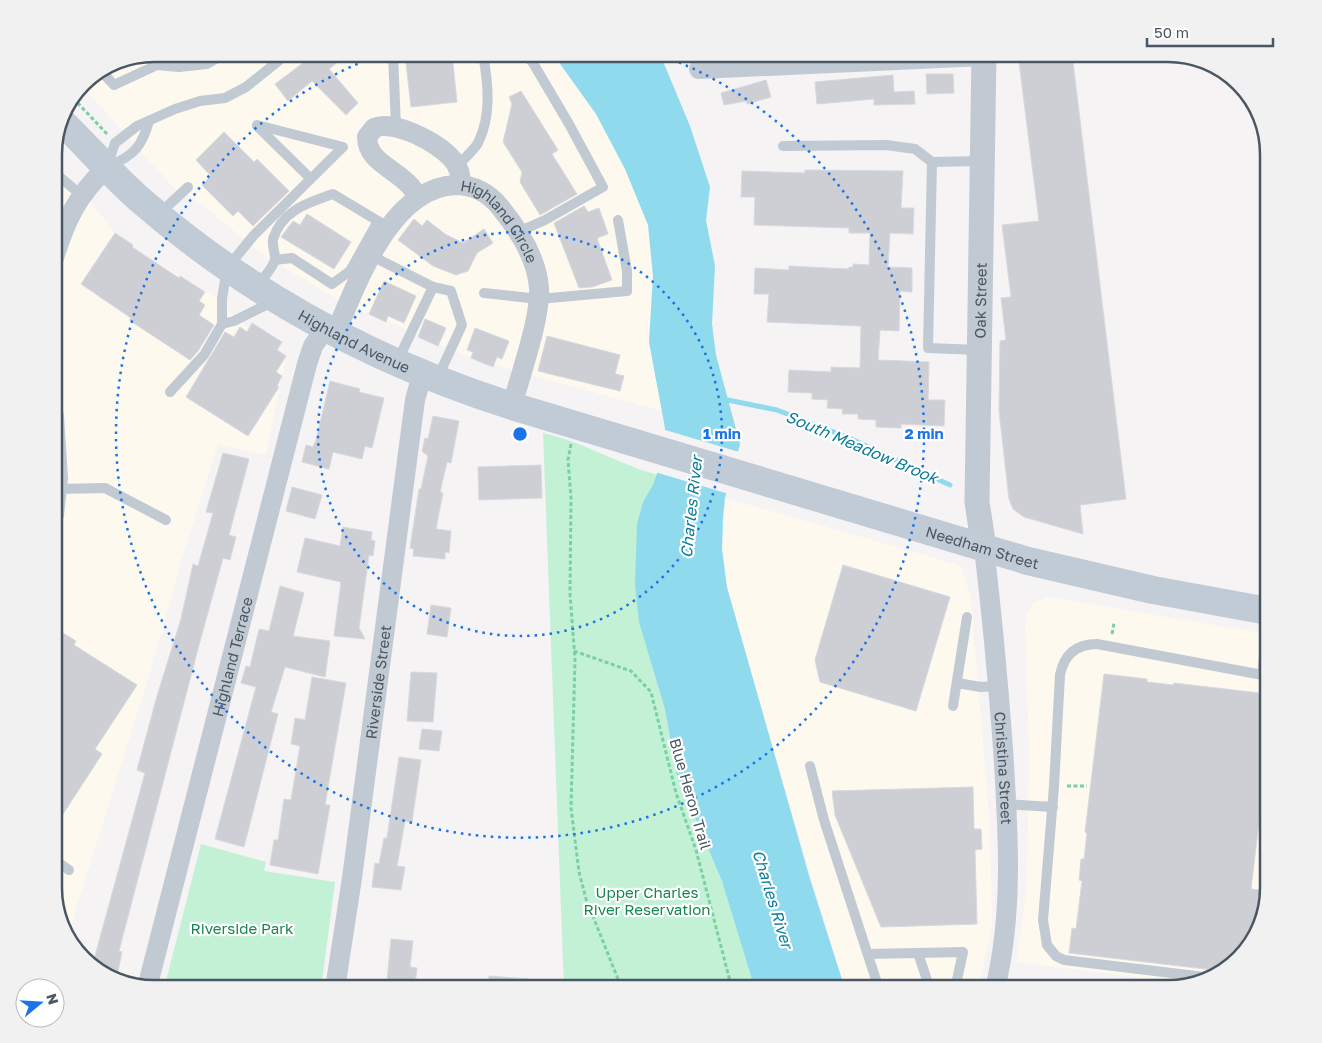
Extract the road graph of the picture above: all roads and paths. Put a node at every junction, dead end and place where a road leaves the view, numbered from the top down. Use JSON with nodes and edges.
{"nodes":[{"id":1,"x":835,"y":62,"type":"edge"},
{"id":2,"x":984,"y":62,"type":"edge"},
{"id":3,"x":208,"y":63,"type":"edge"},
{"id":4,"x":276,"y":63,"type":"edge"},
{"id":5,"x":393,"y":63,"type":"edge"},
{"id":6,"x":485,"y":63,"type":"edge"},
{"id":7,"x":533,"y":63,"type":"edge"},
{"id":8,"x":699,"y":69,"type":"dead end"},
{"id":9,"x":106,"y":76,"type":"edge"},
{"id":10,"x":72,"y":114,"type":"edge"},
{"id":11,"x":149,"y":122,"type":"junction"},
{"id":12,"x":396,"y":127,"type":"junction"},
{"id":13,"x":783,"y":146,"type":"dead end"},
{"id":14,"x":982,"y":161,"type":"junction"},
{"id":15,"x":932,"y":162,"type":"junction"},
{"id":16,"x":107,"y":167,"type":"junction"},
{"id":17,"x":459,"y":176,"type":"junction"},
{"id":18,"x":310,"y":178,"type":"junction"},
{"id":19,"x":63,"y":180,"type":"edge"},
{"id":20,"x":188,"y":187,"type":"dead end"},
{"id":21,"x":81,"y":195,"type":"junction"},
{"id":22,"x":418,"y":198,"type":"junction"},
{"id":23,"x":158,"y":215,"type":"junction"},
{"id":24,"x":618,"y":220,"type":"dead end"},
{"id":25,"x":383,"y":224,"type":"junction"},
{"id":26,"x":63,"y":232,"type":"edge"},
{"id":27,"x":518,"y":232,"type":"junction"},
{"id":28,"x":372,"y":256,"type":"junction"},
{"id":29,"x":275,"y":260,"type":"junction"},
{"id":30,"x":227,"y":268,"type":"junction"},
{"id":31,"x":433,"y":287,"type":"junction"},
{"id":32,"x":484,"y":293,"type":"dead end"},
{"id":33,"x":266,"y":294,"type":"junction"},
{"id":34,"x":539,"y":298,"type":"junction"},
{"id":35,"x":222,"y":324,"type":"junction"},
{"id":36,"x":330,"y":331,"type":"junction"},
{"id":37,"x":980,"y":350,"type":"junction"},
{"id":38,"x":396,"y":364,"type":"junction"},
{"id":39,"x":429,"y":378,"type":"junction"},
{"id":40,"x":170,"y":392,"type":"dead end"},
{"id":41,"x":512,"y":406,"type":"junction"},
{"id":42,"x":572,"y":443,"type":"dead end"},
{"id":43,"x":701,"y":463,"type":"joint"},
{"id":44,"x":63,"y":489,"type":"edge"},
{"id":45,"x":166,"y":520,"type":"dead end"},
{"id":46,"x":984,"y":548,"type":"junction"},
{"id":47,"x":1260,"y":610,"type":"edge"},
{"id":48,"x":967,"y":618,"type":"dead end"},
{"id":49,"x":574,"y":651,"type":"junction"},
{"id":50,"x":1260,"y":675,"type":"edge"},
{"id":51,"x":956,"y":683,"type":"junction"},
{"id":52,"x":998,"y":686,"type":"junction"},
{"id":53,"x":953,"y":706,"type":"dead end"},
{"id":54,"x":810,"y":766,"type":"dead end"},
{"id":55,"x":1064,"y":786,"type":"dead end"},
{"id":56,"x":1087,"y":786,"type":"dead end"},
{"id":57,"x":1006,"y":804,"type":"junction"},
{"id":58,"x":1053,"y":807,"type":"junction"},
{"id":59,"x":63,"y":866,"type":"edge"},
{"id":60,"x":69,"y":870,"type":"dead end"},
{"id":61,"x":918,"y":953,"type":"junction"},
{"id":62,"x":869,"y":954,"type":"junction"},
{"id":63,"x":1195,"y":976,"type":"edge"},
{"id":64,"x":150,"y":980,"type":"edge"},
{"id":65,"x":335,"y":981,"type":"edge"},
{"id":66,"x":619,"y":981,"type":"edge"},
{"id":67,"x":730,"y":981,"type":"edge"},
{"id":68,"x":877,"y":981,"type":"edge"},
{"id":69,"x":927,"y":981,"type":"edge"},
{"id":70,"x":957,"y":981,"type":"edge"},
{"id":71,"x":997,"y":981,"type":"edge"}],
"edges":[{"from":1,"to":8,"type":"street"},
{"from":2,"to":14,"type":"street","name":"Oak Street"},
{"from":3,"to":9,"type":"lane"},
{"from":4,"to":11,"type":"lane"},
{"from":5,"to":12,"type":"lane"},
{"from":6,"to":17,"type":"lane"},
{"from":7,"to":27,"type":"lane"},
{"from":10,"to":16,"type":"main road","name":"Highland Avenue"},
{"from":11,"to":16,"type":"lane"},
{"from":11,"to":16,"type":"lane"},
{"from":12,"to":17,"type":"street"},
{"from":12,"to":22,"type":"street"},
{"from":13,"to":15,"type":"lane"},
{"from":14,"to":15,"type":"lane"},
{"from":14,"to":37,"type":"street","name":"Oak Street"},
{"from":15,"to":37,"type":"lane"},
{"from":16,"to":21,"type":"street"},
{"from":16,"to":23,"type":"main road","name":"Highland Avenue"},
{"from":17,"to":22,"type":"street","name":"Highland Circle"},
{"from":17,"to":27,"type":"street","name":"Highland Circle"},
{"from":18,"to":18,"type":"lane"},
{"from":18,"to":30,"type":"lane"},
{"from":19,"to":21,"type":"lane"},
{"from":20,"to":23,"type":"lane"},
{"from":21,"to":26,"type":"street"},
{"from":22,"to":25,"type":"street","name":"Highland Circle"},
{"from":23,"to":30,"type":"main road","name":"Highland Avenue"},
{"from":24,"to":34,"type":"lane"},
{"from":25,"to":28,"type":"street","name":"Highland Circle"},
{"from":25,"to":29,"type":"lane"},
{"from":25,"to":29,"type":"lane"},
{"from":27,"to":34,"type":"street","name":"Highland Circle"},
{"from":28,"to":31,"type":"lane"},
{"from":28,"to":36,"type":"street","name":"Highland Circle"},
{"from":29,"to":33,"type":"lane"},
{"from":30,"to":33,"type":"main road","name":"Highland Avenue"},
{"from":30,"to":35,"type":"lane"},
{"from":31,"to":38,"type":"lane"},
{"from":31,"to":39,"type":"lane"},
{"from":32,"to":34,"type":"lane"},
{"from":33,"to":35,"type":"lane"},
{"from":33,"to":36,"type":"main road","name":"Highland Avenue"},
{"from":34,"to":41,"type":"street","name":"Highland Circle"},
{"from":35,"to":40,"type":"lane"},
{"from":36,"to":38,"type":"main road","name":"Highland Avenue"},
{"from":36,"to":64,"type":"street","name":"Highland Terrace"},
{"from":37,"to":46,"type":"street","name":"Oak Street"},
{"from":38,"to":39,"type":"main road","name":"Highland Avenue"},
{"from":39,"to":41,"type":"main road","name":"Highland Avenue"},
{"from":39,"to":65,"type":"street","name":"Riverside Street"},
{"from":41,"to":43,"type":"main road","name":"Highland Avenue"},
{"from":42,"to":49,"type":"path"},
{"from":43,"to":46,"type":"main road","name":"Needham Street"},
{"from":44,"to":45,"type":"lane"},
{"from":46,"to":47,"type":"main road","name":"Needham Street"},
{"from":46,"to":52,"type":"street","name":"Christina Street"},
{"from":48,"to":51,"type":"lane"},
{"from":49,"to":66,"type":"path"},
{"from":49,"to":67,"type":"path","name":"Blue Heron Trail"},
{"from":50,"to":58,"type":"lane"},
{"from":51,"to":52,"type":"lane"},
{"from":51,"to":53,"type":"lane"},
{"from":52,"to":57,"type":"street","name":"Christina Street"},
{"from":54,"to":62,"type":"lane"},
{"from":55,"to":56,"type":"path"},
{"from":57,"to":58,"type":"lane"},
{"from":57,"to":71,"type":"street","name":"Christina Street"},
{"from":58,"to":63,"type":"lane"},
{"from":59,"to":60,"type":"lane"},
{"from":61,"to":62,"type":"lane"},
{"from":61,"to":69,"type":"lane"},
{"from":61,"to":70,"type":"lane"},
{"from":62,"to":68,"type":"lane"}]}
